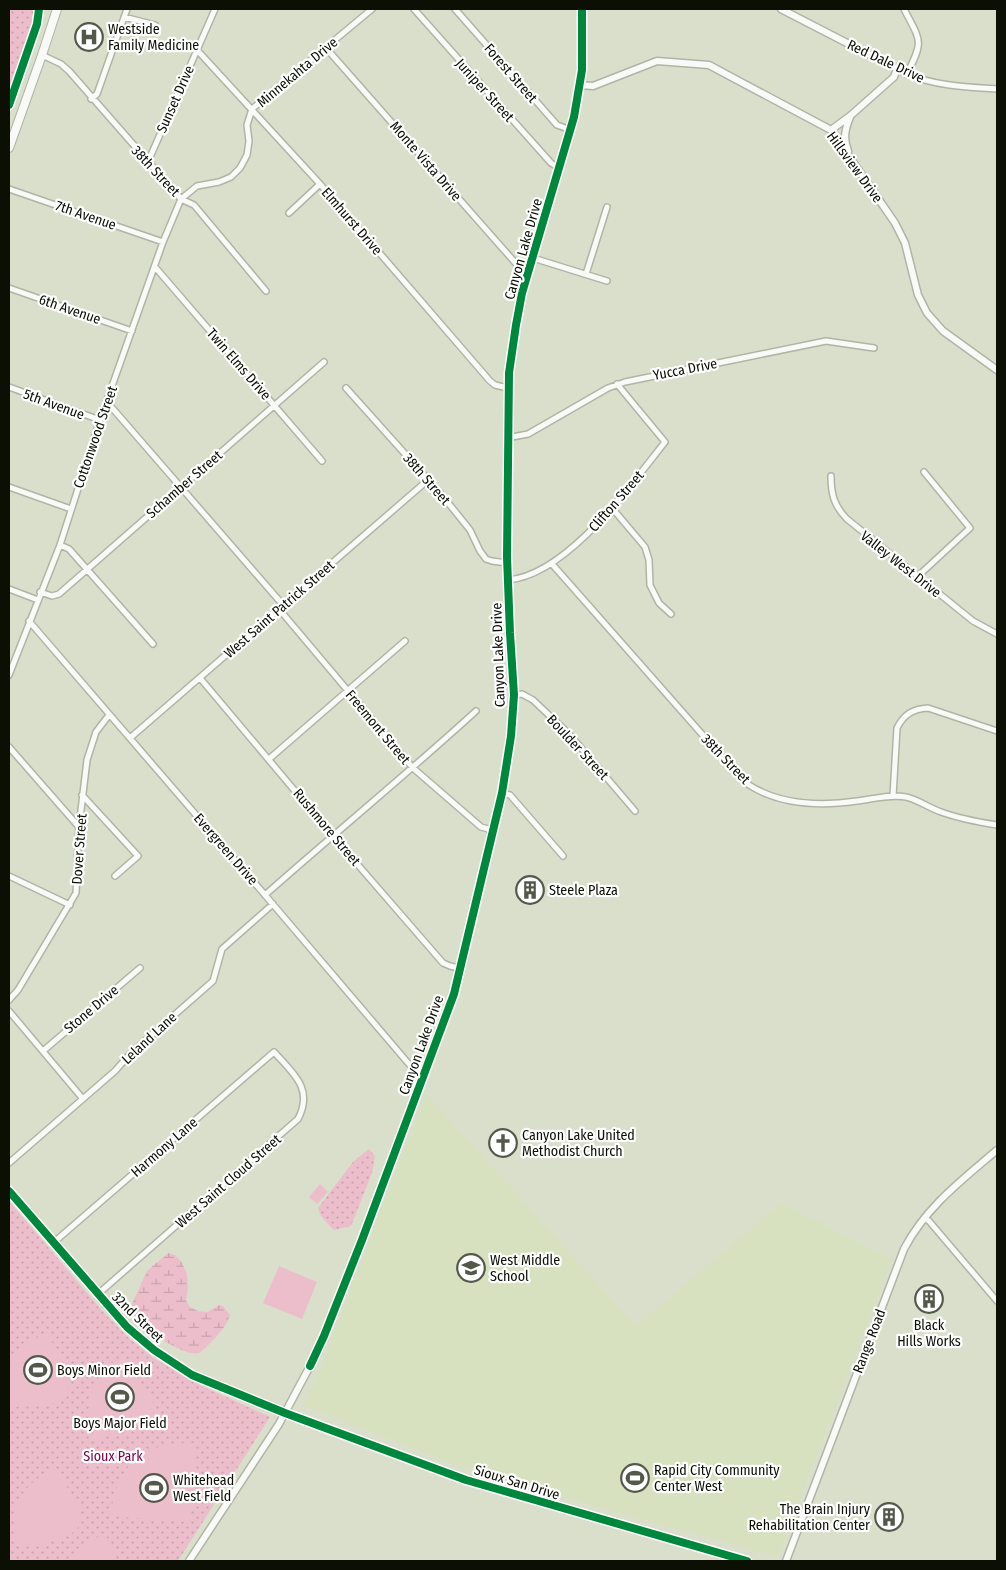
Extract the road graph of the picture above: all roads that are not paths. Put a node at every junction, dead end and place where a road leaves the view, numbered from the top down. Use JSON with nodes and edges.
{"nodes":[{"id":1,"x":56,"y":9,"type":"edge"},
{"id":2,"x":127,"y":9,"type":"edge"},
{"id":3,"x":216,"y":9,"type":"edge"},
{"id":4,"x":372,"y":9,"type":"edge"},
{"id":5,"x":414,"y":9,"type":"edge"},
{"id":6,"x":456,"y":9,"type":"edge"},
{"id":7,"x":582,"y":9,"type":"edge"},
{"id":8,"x":781,"y":9,"type":"edge"},
{"id":9,"x":904,"y":9,"type":"edge"},
{"id":10,"x":124,"y":17,"type":"junction"},
{"id":11,"x":155,"y":25,"type":"dead end"},
{"id":12,"x":326,"y":48,"type":"junction"},
{"id":13,"x":197,"y":50,"type":"junction"},
{"id":14,"x":42,"y":56,"type":"junction"},
{"id":15,"x":897,"y":69,"type":"junction"},
{"id":16,"x":907,"y":74,"type":"junction"},
{"id":17,"x":580,"y":85,"type":"junction"},
{"id":18,"x":997,"y":89,"type":"edge"},
{"id":19,"x":91,"y":99,"type":"junction"},
{"id":20,"x":252,"y":110,"type":"junction"},
{"id":21,"x":850,"y":116,"type":"junction"},
{"id":22,"x":571,"y":130,"type":"junction"},
{"id":23,"x":831,"y":130,"type":"junction"},
{"id":24,"x":9,"y":148,"type":"edge"},
{"id":25,"x":145,"y":160,"type":"junction"},
{"id":26,"x":852,"y":162,"type":"junction"},
{"id":27,"x":559,"y":168,"type":"junction"},
{"id":28,"x":320,"y":184,"type":"junction"},
{"id":29,"x":9,"y":189,"type":"edge"},
{"id":30,"x":181,"y":199,"type":"junction"},
{"id":31,"x":607,"y":207,"type":"dead end"},
{"id":32,"x":289,"y":213,"type":"dead end"},
{"id":33,"x":163,"y":242,"type":"junction"},
{"id":34,"x":532,"y":258,"type":"junction"},
{"id":35,"x":155,"y":266,"type":"junction"},
{"id":36,"x":528,"y":271,"type":"junction"},
{"id":37,"x":586,"y":274,"type":"junction"},
{"id":38,"x":608,"y":281,"type":"dead end"},
{"id":39,"x":9,"y":288,"type":"edge"},
{"id":40,"x":266,"y":291,"type":"dead end"},
{"id":41,"x":132,"y":331,"type":"junction"},
{"id":42,"x":874,"y":348,"type":"dead end"},
{"id":43,"x":324,"y":362,"type":"dead end"},
{"id":44,"x":997,"y":370,"type":"edge"},
{"id":45,"x":616,"y":384,"type":"junction"},
{"id":46,"x":9,"y":388,"type":"edge"},
{"id":47,"x":346,"y":388,"type":"dead end"},
{"id":48,"x":508,"y":388,"type":"junction"},
{"id":49,"x":107,"y":402,"type":"junction"},
{"id":50,"x":275,"y":405,"type":"junction"},
{"id":51,"x":100,"y":420,"type":"junction"},
{"id":52,"x":507,"y":438,"type":"junction"},
{"id":53,"x":322,"y":461,"type":"dead end"},
{"id":54,"x":924,"y":472,"type":"dead end"},
{"id":55,"x":831,"y":476,"type":"dead end"},
{"id":56,"x":428,"y":480,"type":"junction"},
{"id":57,"x":9,"y":487,"type":"edge"},
{"id":58,"x":181,"y":488,"type":"junction"},
{"id":59,"x":612,"y":508,"type":"junction"},
{"id":60,"x":70,"y":509,"type":"junction"},
{"id":61,"x":60,"y":545,"type":"junction"},
{"id":62,"x":507,"y":563,"type":"junction"},
{"id":63,"x":552,"y":564,"type":"junction"},
{"id":64,"x":87,"y":569,"type":"junction"},
{"id":65,"x":917,"y":577,"type":"junction"},
{"id":66,"x":508,"y":580,"type":"junction"},
{"id":67,"x":9,"y":589,"type":"edge"},
{"id":68,"x":40,"y":592,"type":"junction"},
{"id":69,"x":38,"y":600,"type":"junction"},
{"id":70,"x":281,"y":607,"type":"junction"},
{"id":71,"x":671,"y":614,"type":"dead end"},
{"id":72,"x":29,"y":621,"type":"junction"},
{"id":73,"x":997,"y":634,"type":"edge"},
{"id":74,"x":405,"y":640,"type":"dead end"},
{"id":75,"x":153,"y":644,"type":"dead end"},
{"id":76,"x":9,"y":675,"type":"edge"},
{"id":77,"x":200,"y":678,"type":"junction"},
{"id":78,"x":347,"y":690,"type":"junction"},
{"id":79,"x":514,"y":695,"type":"junction"},
{"id":80,"x":476,"y":711,"type":"dead end"},
{"id":81,"x":109,"y":715,"type":"junction"},
{"id":82,"x":997,"y":731,"type":"edge"},
{"id":83,"x":130,"y":738,"type":"junction"},
{"id":84,"x":9,"y":747,"type":"edge"},
{"id":85,"x":269,"y":759,"type":"junction"},
{"id":86,"x":413,"y":768,"type":"junction"},
{"id":87,"x":502,"y":793,"type":"junction"},
{"id":88,"x":82,"y":795,"type":"junction"},
{"id":89,"x":893,"y":796,"type":"junction"},
{"id":90,"x":635,"y":811,"type":"dead end"},
{"id":91,"x":997,"y":825,"type":"edge"},
{"id":92,"x":79,"y":827,"type":"junction"},
{"id":93,"x":492,"y":830,"type":"junction"},
{"id":94,"x":332,"y":835,"type":"junction"},
{"id":95,"x":563,"y":856,"type":"dead end"},
{"id":96,"x":9,"y":876,"type":"edge"},
{"id":97,"x":116,"y":876,"type":"dead end"},
{"id":98,"x":265,"y":895,"type":"junction"},
{"id":99,"x":273,"y":904,"type":"junction"},
{"id":100,"x":70,"y":905,"type":"junction"},
{"id":101,"x":140,"y":968,"type":"dead end"},
{"id":102,"x":459,"y":968,"type":"junction"},
{"id":103,"x":9,"y":1000,"type":"edge"},
{"id":104,"x":9,"y":1011,"type":"edge"},
{"id":105,"x":42,"y":1051,"type":"junction"},
{"id":106,"x":274,"y":1052,"type":"joint"},
{"id":107,"x":424,"y":1073,"type":"junction"},
{"id":108,"x":83,"y":1099,"type":"junction"},
{"id":109,"x":997,"y":1150,"type":"edge"},
{"id":110,"x":9,"y":1163,"type":"edge"},
{"id":111,"x":9,"y":1191,"type":"edge"},
{"id":112,"x":924,"y":1218,"type":"junction"},
{"id":113,"x":54,"y":1243,"type":"junction"},
{"id":114,"x":98,"y":1294,"type":"junction"},
{"id":115,"x":997,"y":1301,"type":"edge"},
{"id":116,"x":285,"y":1413,"type":"junction"},
{"id":117,"x":189,"y":1561,"type":"edge"},
{"id":118,"x":747,"y":1561,"type":"edge"},
{"id":119,"x":786,"y":1561,"type":"edge"}],
"edges":[{"from":1,"to":14,"type":"main road"},
{"from":2,"to":10,"type":"street"},
{"from":3,"to":13,"type":"street","name":"Sunset Drive"},
{"from":4,"to":12,"type":"street","name":"Minnekahta Drive"},
{"from":5,"to":27,"type":"street","name":"Juniper Street"},
{"from":6,"to":22,"type":"street","name":"Forest Street"},
{"from":7,"to":17,"type":"street","name":"Canyon Lake Drive"},
{"from":8,"to":15,"type":"street","name":"Red Dale Drive"},
{"from":9,"to":16,"type":"street"},
{"from":10,"to":11,"type":"street"},
{"from":10,"to":19,"type":"street"},
{"from":12,"to":20,"type":"street","name":"Minnekahta Drive"},
{"from":12,"to":36,"type":"street","name":"Monte Vista Drive"},
{"from":13,"to":20,"type":"street","name":"Elmhurst Drive"},
{"from":13,"to":25,"type":"street","name":"Sunset Drive"},
{"from":14,"to":19,"type":"street","name":"38th Street"},
{"from":14,"to":24,"type":"main road"},
{"from":15,"to":16,"type":"street","name":"Red Dale Drive"},
{"from":15,"to":21,"type":"street"},
{"from":16,"to":18,"type":"street","name":"Red Dale Drive"},
{"from":17,"to":22,"type":"street","name":"Canyon Lake Drive"},
{"from":17,"to":23,"type":"street","name":"Hillsview Drive"},
{"from":19,"to":25,"type":"street","name":"38th Street"},
{"from":20,"to":28,"type":"street","name":"Elmhurst Drive"},
{"from":20,"to":30,"type":"street","name":"Minnekahta Drive"},
{"from":21,"to":23,"type":"street"},
{"from":21,"to":26,"type":"street"},
{"from":22,"to":27,"type":"street","name":"Canyon Lake Drive"},
{"from":23,"to":26,"type":"street","name":"Hillsview Drive"},
{"from":25,"to":30,"type":"street","name":"38th Street"},
{"from":26,"to":44,"type":"street","name":"Hillsview Drive"},
{"from":27,"to":34,"type":"street","name":"Canyon Lake Drive"},
{"from":28,"to":32,"type":"street"},
{"from":28,"to":48,"type":"street","name":"Elmhurst Drive"},
{"from":29,"to":33,"type":"street","name":"7th Avenue"},
{"from":30,"to":33,"type":"street","name":"Cottonwood Street"},
{"from":30,"to":40,"type":"street","name":"38th Street"},
{"from":31,"to":37,"type":"street"},
{"from":33,"to":35,"type":"street","name":"Cottonwood Street"},
{"from":34,"to":36,"type":"street","name":"Canyon Lake Drive"},
{"from":34,"to":37,"type":"street"},
{"from":35,"to":41,"type":"street","name":"Cottonwood Street"},
{"from":35,"to":50,"type":"street","name":"Twin Elms Drive"},
{"from":36,"to":48,"type":"street","name":"Canyon Lake Drive"},
{"from":37,"to":38,"type":"street"},
{"from":39,"to":41,"type":"street","name":"6th Avenue"},
{"from":41,"to":49,"type":"street","name":"Cottonwood Street"},
{"from":42,"to":45,"type":"street","name":"Yucca Drive"},
{"from":43,"to":50,"type":"street","name":"Schamber Street"},
{"from":45,"to":52,"type":"street","name":"Yucca Drive"},
{"from":45,"to":59,"type":"street","name":"Clifton Street"},
{"from":46,"to":51,"type":"street","name":"5th Avenue"},
{"from":47,"to":56,"type":"street","name":"38th Street"},
{"from":48,"to":52,"type":"street","name":"Canyon Lake Drive"},
{"from":49,"to":51,"type":"street","name":"Cottonwood Street"},
{"from":49,"to":58,"type":"street","name":"Freemont Street"},
{"from":50,"to":53,"type":"street","name":"Twin Elms Drive"},
{"from":50,"to":58,"type":"street","name":"Schamber Street"},
{"from":51,"to":60,"type":"street","name":"Cottonwood Street"},
{"from":52,"to":62,"type":"street","name":"Canyon Lake Drive"},
{"from":54,"to":65,"type":"street"},
{"from":55,"to":65,"type":"street","name":"Valley West Drive"},
{"from":56,"to":62,"type":"street","name":"38th Street"},
{"from":56,"to":70,"type":"street","name":"West Saint Patrick Street"},
{"from":57,"to":60,"type":"street"},
{"from":58,"to":64,"type":"street","name":"Schamber Street"},
{"from":58,"to":70,"type":"street","name":"Freemont Street"},
{"from":59,"to":63,"type":"street","name":"Clifton Street"},
{"from":59,"to":71,"type":"street"},
{"from":60,"to":61,"type":"street","name":"Cottonwood Street"},
{"from":61,"to":64,"type":"street"},
{"from":61,"to":68,"type":"street","name":"Cottonwood Street"},
{"from":62,"to":66,"type":"street","name":"Canyon Lake Drive"},
{"from":63,"to":66,"type":"street","name":"Clifton Street"},
{"from":63,"to":89,"type":"street","name":"38th Street"},
{"from":64,"to":68,"type":"street","name":"Schamber Street"},
{"from":64,"to":75,"type":"street"},
{"from":65,"to":73,"type":"street","name":"Valley West Drive"},
{"from":66,"to":79,"type":"street","name":"Canyon Lake Drive"},
{"from":67,"to":69,"type":"street"},
{"from":68,"to":69,"type":"street","name":"Cottonwood Street"},
{"from":69,"to":72,"type":"street","name":"Cottonwood Street"},
{"from":70,"to":77,"type":"street","name":"West Saint Patrick Street"},
{"from":70,"to":78,"type":"street","name":"Freemont Street"},
{"from":72,"to":76,"type":"street","name":"Cottonwood Street"},
{"from":72,"to":81,"type":"street","name":"Evergreen Drive"},
{"from":74,"to":78,"type":"street"},
{"from":77,"to":83,"type":"street","name":"West Saint Patrick Street"},
{"from":77,"to":85,"type":"street","name":"Rushmore Street"},
{"from":78,"to":85,"type":"street"},
{"from":78,"to":86,"type":"street","name":"Freemont Street"},
{"from":79,"to":87,"type":"street","name":"Canyon Lake Drive"},
{"from":79,"to":90,"type":"street","name":"Boulder Street"},
{"from":80,"to":86,"type":"street"},
{"from":81,"to":83,"type":"street","name":"Evergreen Drive"},
{"from":81,"to":88,"type":"street","name":"Dover Street"},
{"from":82,"to":89,"type":"street"},
{"from":83,"to":98,"type":"street","name":"Evergreen Drive"},
{"from":84,"to":92,"type":"street"},
{"from":85,"to":94,"type":"street","name":"Rushmore Street"},
{"from":86,"to":93,"type":"street","name":"Freemont Street"},
{"from":86,"to":94,"type":"street"},
{"from":87,"to":93,"type":"street","name":"Canyon Lake Drive"},
{"from":87,"to":95,"type":"street"},
{"from":88,"to":92,"type":"street","name":"Dover Street"},
{"from":88,"to":97,"type":"street"},
{"from":89,"to":91,"type":"street","name":"38th Street"},
{"from":92,"to":100,"type":"street","name":"Dover Street"},
{"from":93,"to":102,"type":"street","name":"Canyon Lake Drive"},
{"from":94,"to":98,"type":"street"},
{"from":94,"to":102,"type":"street","name":"Rushmore Street"},
{"from":96,"to":100,"type":"street"},
{"from":98,"to":99,"type":"street","name":"Evergreen Drive"},
{"from":99,"to":107,"type":"street","name":"Evergreen Drive"},
{"from":99,"to":108,"type":"street","name":"Leland Lane"},
{"from":100,"to":103,"type":"street","name":"Dover Street"},
{"from":101,"to":105,"type":"street","name":"Stone Drive"},
{"from":102,"to":107,"type":"street","name":"Canyon Lake Drive"},
{"from":104,"to":105,"type":"street"},
{"from":105,"to":108,"type":"street"},
{"from":106,"to":113,"type":"street","name":"Harmony Lane"},
{"from":106,"to":114,"type":"street","name":"West Saint Cloud Street"},
{"from":107,"to":116,"type":"street","name":"Canyon Lake Drive"},
{"from":108,"to":110,"type":"street","name":"Leland Lane"},
{"from":109,"to":112,"type":"street","name":"Range Road"},
{"from":111,"to":113,"type":"street","name":"32nd Street"},
{"from":112,"to":115,"type":"street"},
{"from":112,"to":119,"type":"street","name":"Range Road"},
{"from":113,"to":114,"type":"street","name":"32nd Street"},
{"from":114,"to":116,"type":"street","name":"32nd Street"},
{"from":116,"to":117,"type":"street","name":"Canyon Lake Drive"},
{"from":116,"to":118,"type":"street","name":"Sioux San Drive"}]}
